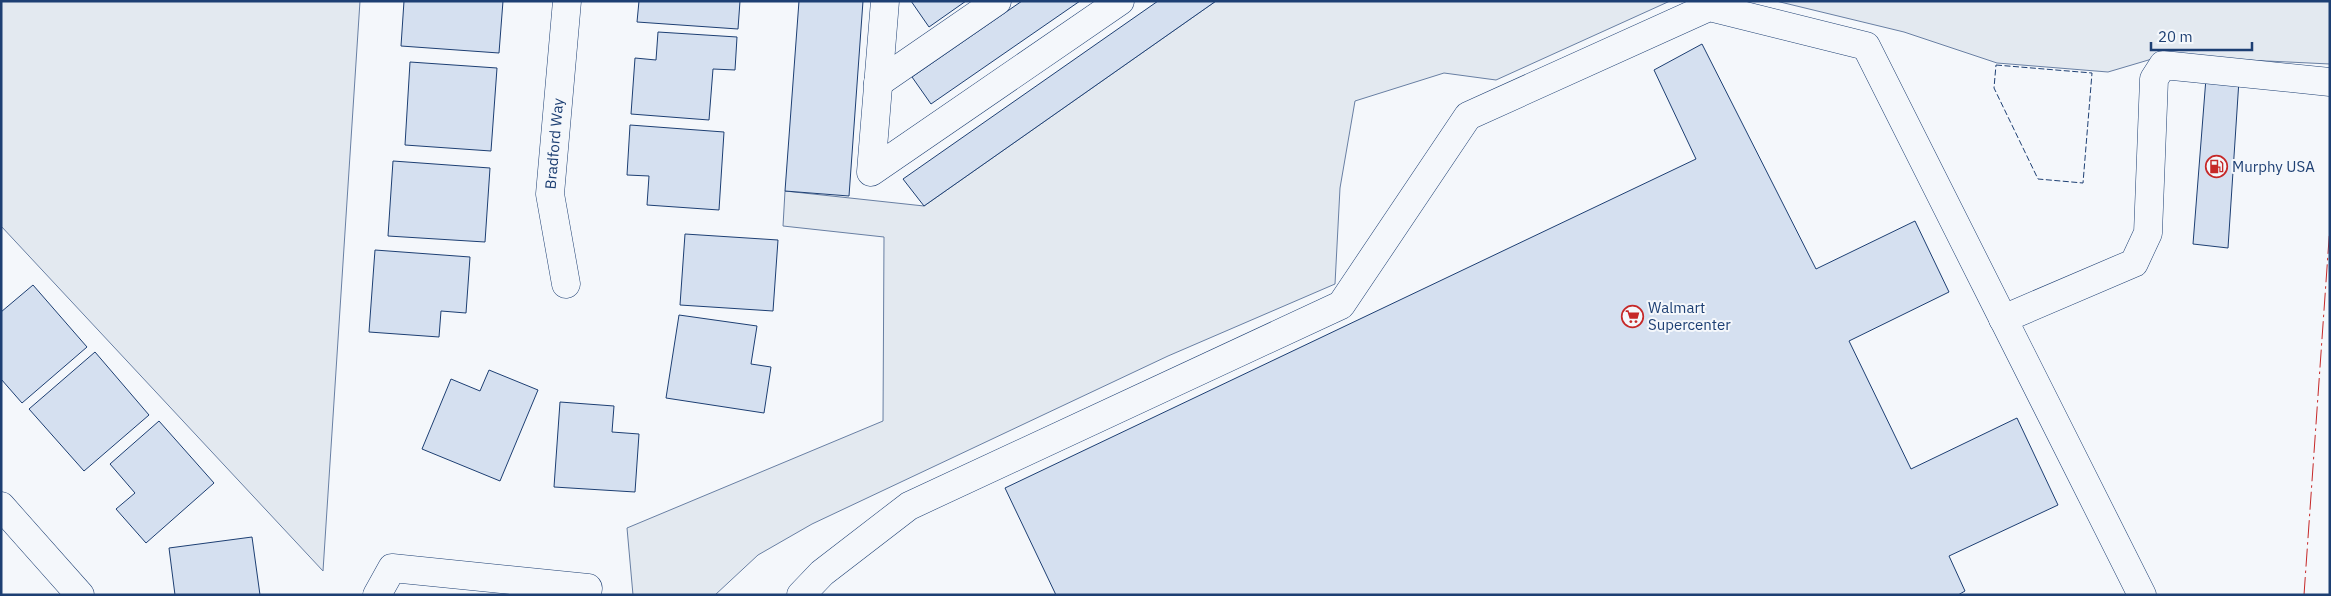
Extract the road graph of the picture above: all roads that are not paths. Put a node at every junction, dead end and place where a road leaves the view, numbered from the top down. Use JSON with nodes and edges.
{"nodes":[{"id":1,"x":567,"y":1,"type":"edge"},
{"id":2,"x":884,"y":1,"type":"edge"},
{"id":3,"x":997,"y":1,"type":"edge"},
{"id":4,"x":1120,"y":1,"type":"edge"},
{"id":5,"x":2330,"y":82,"type":"edge"},
{"id":6,"x":878,"y":83,"type":"junction"},
{"id":7,"x":566,"y":284,"type":"dead end"},
{"id":8,"x":2003,"y":319,"type":"junction"},
{"id":9,"x":1,"y":506,"type":"edge"},
{"id":10,"x":80,"y":595,"type":"edge"},
{"id":11,"x":377,"y":595,"type":"edge"},
{"id":12,"x":587,"y":595,"type":"edge"},
{"id":13,"x":801,"y":595,"type":"edge"},
{"id":14,"x":2142,"y":595,"type":"edge"}],
"edges":[{"from":1,"to":7,"type":"street","name":"Bradford Way"},
{"from":2,"to":6,"type":"street"},
{"from":3,"to":6,"type":"street"},
{"from":4,"to":6,"type":"street"},
{"from":5,"to":8,"type":"street"},
{"from":8,"to":13,"type":"street"},
{"from":8,"to":14,"type":"street"},
{"from":9,"to":10,"type":"street"},
{"from":11,"to":12,"type":"street"}]}
